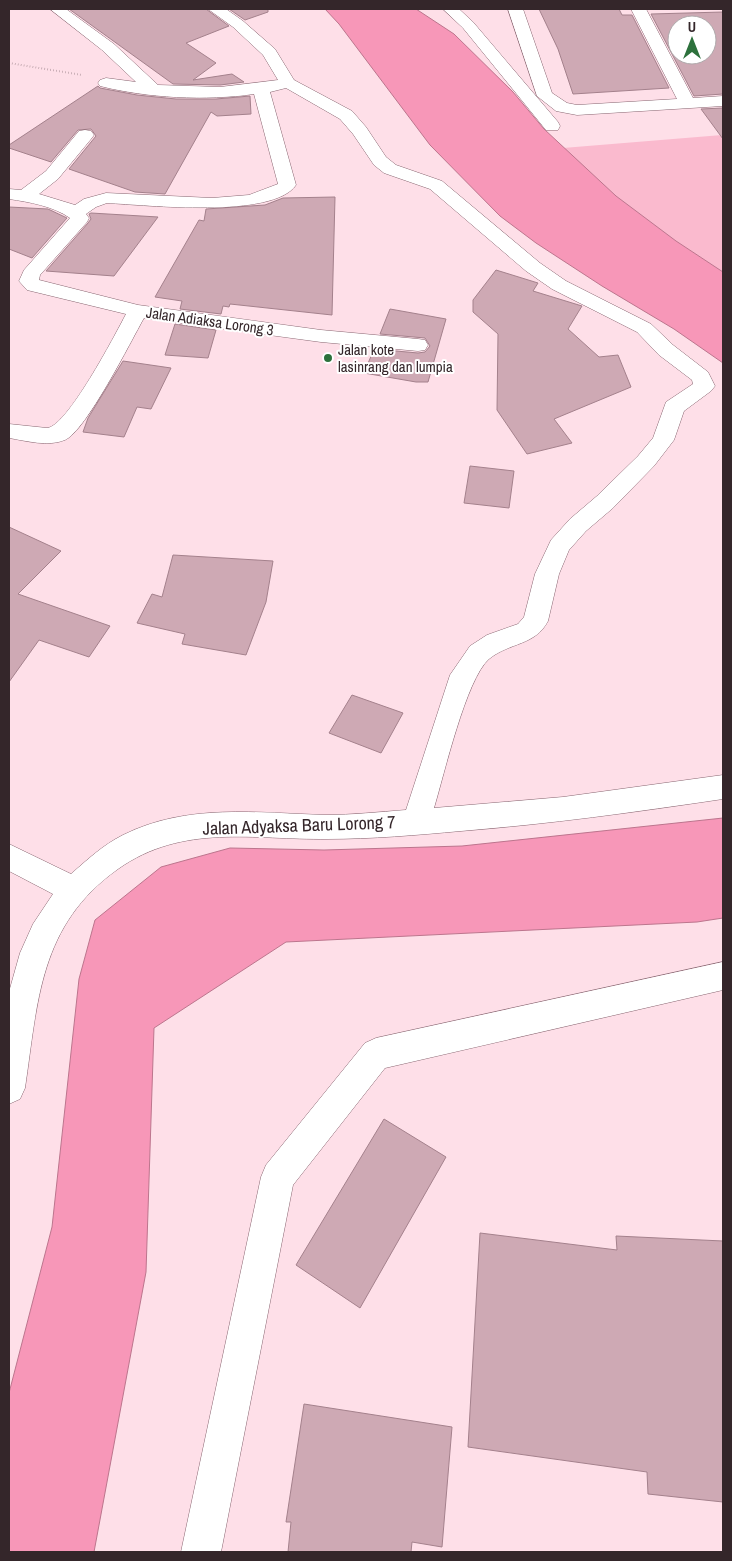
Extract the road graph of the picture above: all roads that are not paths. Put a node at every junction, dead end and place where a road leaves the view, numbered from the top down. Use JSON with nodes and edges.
{"nodes":[{"id":1,"x":57,"y":9,"type":"edge"},
{"id":2,"x":216,"y":9,"type":"edge"},
{"id":3,"x":450,"y":9,"type":"edge"},
{"id":4,"x":515,"y":9,"type":"edge"},
{"id":5,"x":639,"y":9,"type":"edge"},
{"id":6,"x":106,"y":83,"type":"road end"},
{"id":7,"x":288,"y":83,"type":"junction"},
{"id":8,"x":154,"y":90,"type":"junction"},
{"id":9,"x":261,"y":90,"type":"junction"},
{"id":10,"x":723,"y":101,"type":"edge"},
{"id":11,"x":688,"y":103,"type":"junction"},
{"id":12,"x":552,"y":126,"type":"dead end"},
{"id":13,"x":85,"y":135,"type":"dead end"},
{"id":14,"x":17,"y":195,"type":"edge"},
{"id":15,"x":76,"y":214,"type":"junction"},
{"id":16,"x":138,"y":311,"type":"junction"},
{"id":17,"x":418,"y":345,"type":"dead end"},
{"id":18,"x":9,"y":431,"type":"edge"},
{"id":19,"x":723,"y":787,"type":"edge"},
{"id":20,"x":416,"y":822,"type":"junction"},
{"id":21,"x":9,"y":857,"type":"edge"},
{"id":22,"x":74,"y":890,"type":"junction"},
{"id":23,"x":723,"y":976,"type":"edge"},
{"id":24,"x":9,"y":1088,"type":"edge"},
{"id":25,"x":201,"y":1552,"type":"edge"}],
"edges":[{"from":1,"to":8,"type":"street"},
{"from":2,"to":7,"type":"street"},
{"from":3,"to":12,"type":"street"},
{"from":4,"to":11,"type":"street"},
{"from":5,"to":11,"type":"street"},
{"from":6,"to":8,"type":"street"},
{"from":7,"to":9,"type":"street"},
{"from":7,"to":20,"type":"street"},
{"from":8,"to":9,"type":"street"},
{"from":9,"to":15,"type":"street"},
{"from":10,"to":11,"type":"street"},
{"from":13,"to":14,"type":"street"},
{"from":14,"to":15,"type":"street"},
{"from":15,"to":16,"type":"street"},
{"from":16,"to":17,"type":"street","name":"Jalan Adiaksa Lorong 3"},
{"from":16,"to":18,"type":"street","name":"Jalan Adiaksa Lorong 3"},
{"from":19,"to":20,"type":"street","name":"Jalan Adyaksa Baru Lorong 7"},
{"from":20,"to":22,"type":"street","name":"Jalan Adyaksa Baru Lorong 7"},
{"from":21,"to":22,"type":"street"},
{"from":22,"to":24,"type":"street","name":"Jalan Adyaksa Baru Lorong 7"},
{"from":23,"to":25,"type":"street"}]}
